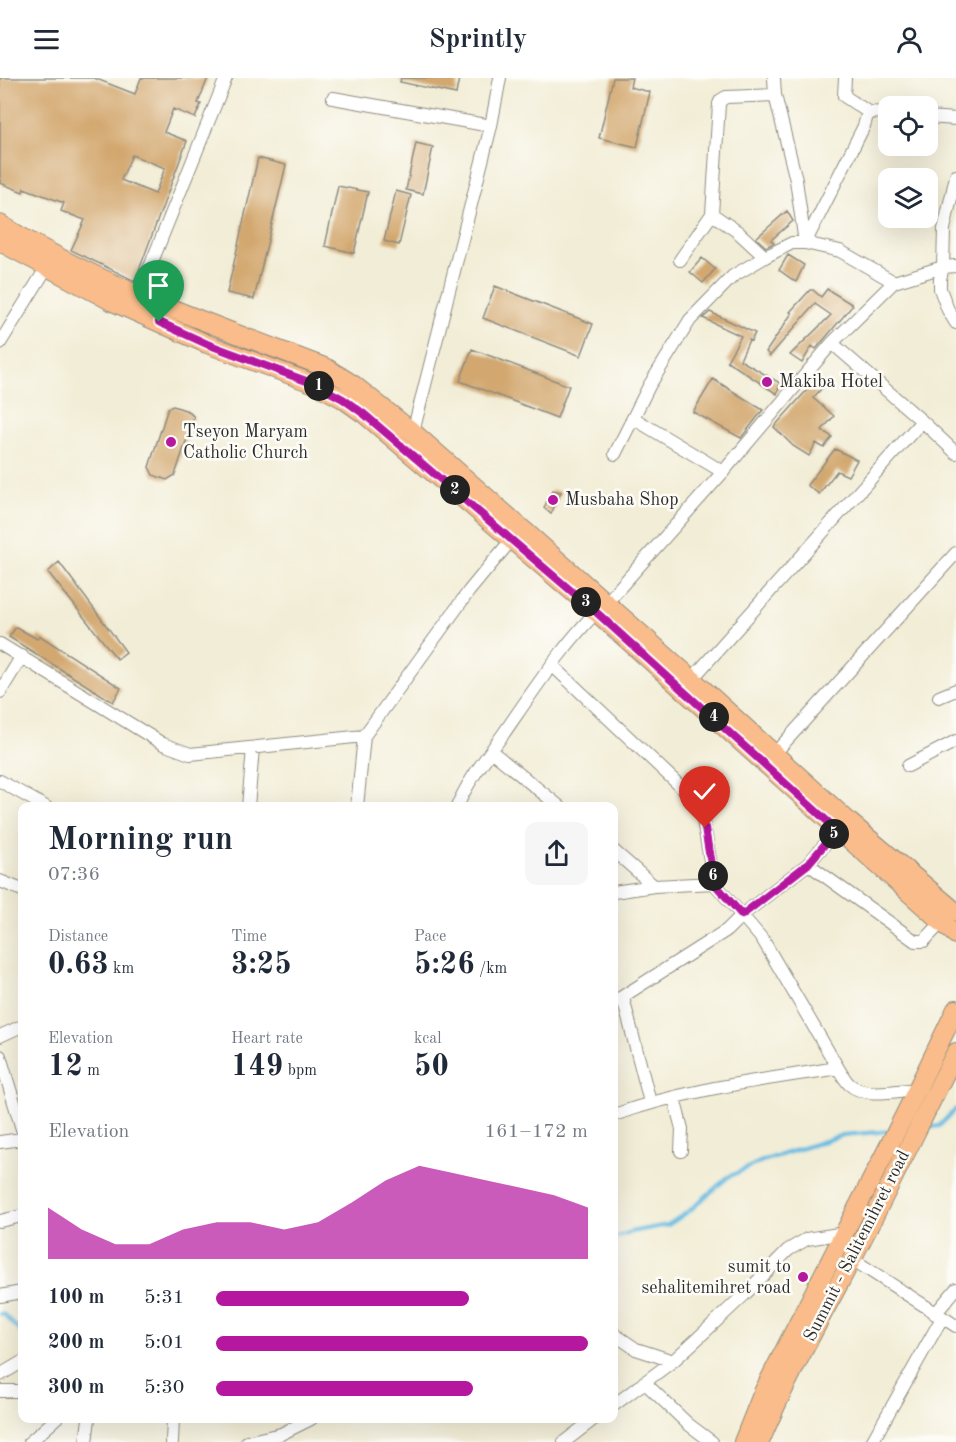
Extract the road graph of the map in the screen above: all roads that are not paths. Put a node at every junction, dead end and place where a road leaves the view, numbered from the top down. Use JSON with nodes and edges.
{"nodes":[{"id":1,"x":226,"y":78,"type":"edge"},
{"id":2,"x":500,"y":78,"type":"edge"},
{"id":3,"x":774,"y":78,"type":"edge"},
{"id":4,"x":845,"y":78,"type":"edge"},
{"id":5,"x":775,"y":95,"type":"junction"},
{"id":6,"x":333,"y":98,"type":"dead end"},
{"id":7,"x":868,"y":112,"type":"junction"},
{"id":8,"x":878,"y":112,"type":"edge"},
{"id":9,"x":938,"y":118,"type":"edge"},
{"id":10,"x":956,"y":119,"type":"edge"},
{"id":11,"x":491,"y":126,"type":"junction"},
{"id":12,"x":956,"y":176,"type":"edge"},
{"id":13,"x":712,"y":214,"type":"junction"},
{"id":14,"x":0,"y":224,"type":"edge"},
{"id":15,"x":0,"y":242,"type":"edge"},
{"id":16,"x":805,"y":243,"type":"junction"},
{"id":17,"x":765,"y":257,"type":"junction"},
{"id":18,"x":680,"y":260,"type":"dead end"},
{"id":19,"x":47,"y":267,"type":"junction"},
{"id":20,"x":950,"y":267,"type":"edge"},
{"id":21,"x":894,"y":282,"type":"junction"},
{"id":22,"x":139,"y":294,"type":"junction"},
{"id":23,"x":956,"y":323,"type":"edge"},
{"id":24,"x":214,"y":324,"type":"junction"},
{"id":25,"x":0,"y":343,"type":"edge"},
{"id":26,"x":832,"y":343,"type":"junction"},
{"id":27,"x":207,"y":344,"type":"junction"},
{"id":28,"x":633,"y":418,"type":"junction"},
{"id":29,"x":922,"y":421,"type":"junction"},
{"id":30,"x":413,"y":432,"type":"junction"},
{"id":31,"x":956,"y":453,"type":"edge"},
{"id":32,"x":615,"y":454,"type":"dead end"},
{"id":33,"x":723,"y":472,"type":"junction"},
{"id":34,"x":512,"y":539,"type":"junction"},
{"id":35,"x":956,"y":553,"type":"edge"},
{"id":36,"x":601,"y":607,"type":"junction"},
{"id":37,"x":0,"y":644,"type":"edge"},
{"id":38,"x":22,"y":656,"type":"junction"},
{"id":39,"x":552,"y":665,"type":"junction"},
{"id":40,"x":692,"y":679,"type":"junction"},
{"id":41,"x":956,"y":690,"type":"edge"},
{"id":42,"x":0,"y":692,"type":"edge"},
{"id":43,"x":939,"y":697,"type":"dead end"},
{"id":44,"x":364,"y":736,"type":"junction"},
{"id":45,"x":956,"y":741,"type":"edge"},
{"id":46,"x":253,"y":748,"type":"junction"},
{"id":47,"x":491,"y":751,"type":"junction"},
{"id":48,"x":775,"y":753,"type":"junction"},
{"id":49,"x":908,"y":766,"type":"dead end"},
{"id":50,"x":0,"y":782,"type":"edge"},
{"id":51,"x":36,"y":802,"type":"edge"},
{"id":52,"x":248,"y":802,"type":"edge"},
{"id":53,"x":357,"y":802,"type":"edge"},
{"id":54,"x":460,"y":802,"type":"edge"},
{"id":55,"x":554,"y":802,"type":"edge"},
{"id":56,"x":837,"y":830,"type":"junction"},
{"id":57,"x":618,"y":854,"type":"edge"},
{"id":58,"x":808,"y":864,"type":"junction"},
{"id":59,"x":0,"y":881,"type":"edge"},
{"id":60,"x":714,"y":883,"type":"junction"},
{"id":61,"x":654,"y":886,"type":"junction"},
{"id":62,"x":18,"y":888,"type":"edge"},
{"id":63,"x":618,"y":891,"type":"edge"},
{"id":64,"x":956,"y":912,"type":"edge"},
{"id":65,"x":742,"y":915,"type":"junction"},
{"id":66,"x":941,"y":923,"type":"junction"},
{"id":67,"x":956,"y":935,"type":"edge"},
{"id":68,"x":618,"y":1000,"type":"edge"},
{"id":69,"x":956,"y":1009,"type":"edge"},
{"id":70,"x":18,"y":1028,"type":"edge"},
{"id":71,"x":0,"y":1036,"type":"edge"},
{"id":72,"x":956,"y":1052,"type":"edge"},
{"id":73,"x":0,"y":1056,"type":"edge"},
{"id":74,"x":838,"y":1068,"type":"junction"},
{"id":75,"x":5,"y":1087,"type":"edge"},
{"id":76,"x":924,"y":1095,"type":"junction"},
{"id":77,"x":674,"y":1098,"type":"junction"},
{"id":78,"x":650,"y":1102,"type":"junction"},
{"id":79,"x":618,"y":1114,"type":"edge"},
{"id":80,"x":18,"y":1119,"type":"edge"},
{"id":81,"x":18,"y":1140,"type":"edge"},
{"id":82,"x":0,"y":1142,"type":"edge"},
{"id":83,"x":899,"y":1146,"type":"junction"},
{"id":84,"x":681,"y":1151,"type":"dead end"},
{"id":85,"x":18,"y":1217,"type":"edge"},
{"id":86,"x":0,"y":1221,"type":"edge"},
{"id":87,"x":845,"y":1233,"type":"junction"},
{"id":88,"x":852,"y":1259,"type":"junction"},
{"id":89,"x":956,"y":1289,"type":"edge"},
{"id":90,"x":18,"y":1293,"type":"edge"},
{"id":91,"x":0,"y":1296,"type":"edge"},
{"id":92,"x":816,"y":1309,"type":"junction"},
{"id":93,"x":938,"y":1316,"type":"junction"},
{"id":94,"x":956,"y":1326,"type":"edge"},
{"id":95,"x":618,"y":1337,"type":"edge"},
{"id":96,"x":673,"y":1360,"type":"junction"},
{"id":97,"x":18,"y":1364,"type":"edge"},
{"id":98,"x":0,"y":1375,"type":"edge"},
{"id":99,"x":644,"y":1382,"type":"junction"},
{"id":100,"x":0,"y":1391,"type":"edge"},
{"id":101,"x":18,"y":1391,"type":"edge"},
{"id":102,"x":618,"y":1401,"type":"edge"},
{"id":103,"x":51,"y":1423,"type":"edge"},
{"id":104,"x":88,"y":1423,"type":"edge"},
{"id":105,"x":173,"y":1423,"type":"edge"},
{"id":106,"x":303,"y":1423,"type":"edge"},
{"id":107,"x":589,"y":1423,"type":"edge"},
{"id":108,"x":30,"y":1442,"type":"edge"},
{"id":109,"x":86,"y":1442,"type":"edge"},
{"id":110,"x":172,"y":1442,"type":"edge"},
{"id":111,"x":247,"y":1442,"type":"edge"},
{"id":112,"x":564,"y":1442,"type":"edge"},
{"id":113,"x":712,"y":1442,"type":"edge"},
{"id":114,"x":743,"y":1442,"type":"edge"},
{"id":115,"x":760,"y":1442,"type":"edge"},
{"id":116,"x":872,"y":1442,"type":"edge"}],
"edges":[{"from":1,"to":22,"type":"street"},
{"from":2,"to":11,"type":"street"},
{"from":3,"to":5,"type":"street"},
{"from":4,"to":7,"type":"street"},
{"from":5,"to":13,"type":"street"},
{"from":5,"to":16,"type":"street"},
{"from":6,"to":11,"type":"street"},
{"from":7,"to":8,"type":"street"},
{"from":7,"to":16,"type":"street"},
{"from":9,"to":10,"type":"street"},
{"from":11,"to":30,"type":"street"},
{"from":12,"to":20,"type":"street"},
{"from":13,"to":17,"type":"street"},
{"from":13,"to":18,"type":"street"},
{"from":14,"to":22,"type":"main road"},
{"from":15,"to":19,"type":"main road"},
{"from":16,"to":17,"type":"street"},
{"from":16,"to":21,"type":"street"},
{"from":17,"to":28,"type":"street"},
{"from":19,"to":25,"type":"street"},
{"from":19,"to":27,"type":"main road"},
{"from":20,"to":21,"type":"street"},
{"from":20,"to":23,"type":"street"},
{"from":21,"to":26,"type":"street"},
{"from":22,"to":24,"type":"main road"},
{"from":24,"to":27,"type":"main road"},
{"from":24,"to":30,"type":"main road"},
{"from":26,"to":29,"type":"street"},
{"from":26,"to":33,"type":"street"},
{"from":27,"to":34,"type":"main road"},
{"from":28,"to":32,"type":"street"},
{"from":28,"to":33,"type":"street"},
{"from":29,"to":31,"type":"street"},
{"from":29,"to":40,"type":"street"},
{"from":30,"to":36,"type":"main road"},
{"from":33,"to":36,"type":"street"},
{"from":34,"to":36,"type":"main road"},
{"from":34,"to":44,"type":"street"},
{"from":35,"to":48,"type":"street"},
{"from":36,"to":39,"type":"street"},
{"from":36,"to":40,"type":"main road"},
{"from":36,"to":56,"type":"main road"},
{"from":37,"to":38,"type":"street"},
{"from":38,"to":42,"type":"street"},
{"from":38,"to":46,"type":"street"},
{"from":39,"to":47,"type":"street"},
{"from":39,"to":60,"type":"street"},
{"from":40,"to":48,"type":"main road"},
{"from":41,"to":43,"type":"street"},
{"from":44,"to":46,"type":"street"},
{"from":44,"to":53,"type":"street"},
{"from":45,"to":49,"type":"street"},
{"from":46,"to":52,"type":"street"},
{"from":47,"to":54,"type":"street"},
{"from":47,"to":55,"type":"street"},
{"from":48,"to":64,"type":"main road"},
{"from":50,"to":51,"type":"street"},
{"from":56,"to":58,"type":"street"},
{"from":56,"to":66,"type":"main road"},
{"from":57,"to":61,"type":"street"},
{"from":58,"to":65,"type":"street"},
{"from":58,"to":66,"type":"street"},
{"from":59,"to":62,"type":"street"},
{"from":60,"to":61,"type":"street"},
{"from":60,"to":65,"type":"street"},
{"from":61,"to":63,"type":"street"},
{"from":65,"to":68,"type":"street"},
{"from":65,"to":74,"type":"street"},
{"from":66,"to":67,"type":"main road"},
{"from":68,"to":78,"type":"street"},
{"from":69,"to":76,"type":"main road"},
{"from":70,"to":71,"type":"street"},
{"from":72,"to":76,"type":"main road","name":"Summit - Salitemihret road"},
{"from":73,"to":75,"type":"street"},
{"from":74,"to":76,"type":"street"},
{"from":74,"to":77,"type":"street"},
{"from":75,"to":80,"type":"street"},
{"from":76,"to":83,"type":"main road","name":"Summit - Salitemihret road"},
{"from":76,"to":83,"type":"main road"},
{"from":77,"to":78,"type":"street"},
{"from":77,"to":84,"type":"street"},
{"from":78,"to":79,"type":"street"},
{"from":81,"to":82,"type":"street"},
{"from":83,"to":87,"type":"main road"},
{"from":83,"to":88,"type":"main road","name":"Summit - Salitemihret road"},
{"from":85,"to":86,"type":"street"},
{"from":87,"to":92,"type":"main road"},
{"from":87,"to":96,"type":"street"},
{"from":88,"to":92,"type":"main road","name":"Summit - Salitemihret road"},
{"from":88,"to":93,"type":"street"},
{"from":89,"to":93,"type":"street"},
{"from":90,"to":91,"type":"street"},
{"from":92,"to":114,"type":"main road"},
{"from":92,"to":115,"type":"main road","name":"Summit - Salitemihret road"},
{"from":93,"to":94,"type":"street"},
{"from":93,"to":116,"type":"street"},
{"from":95,"to":96,"type":"street"},
{"from":96,"to":99,"type":"street"},
{"from":97,"to":98,"type":"street"},
{"from":99,"to":102,"type":"street"},
{"from":99,"to":113,"type":"street"},
{"from":100,"to":101,"type":"street"},
{"from":103,"to":108,"type":"street"},
{"from":104,"to":109,"type":"street"},
{"from":105,"to":110,"type":"street"},
{"from":106,"to":111,"type":"street"},
{"from":107,"to":112,"type":"street"}]}
